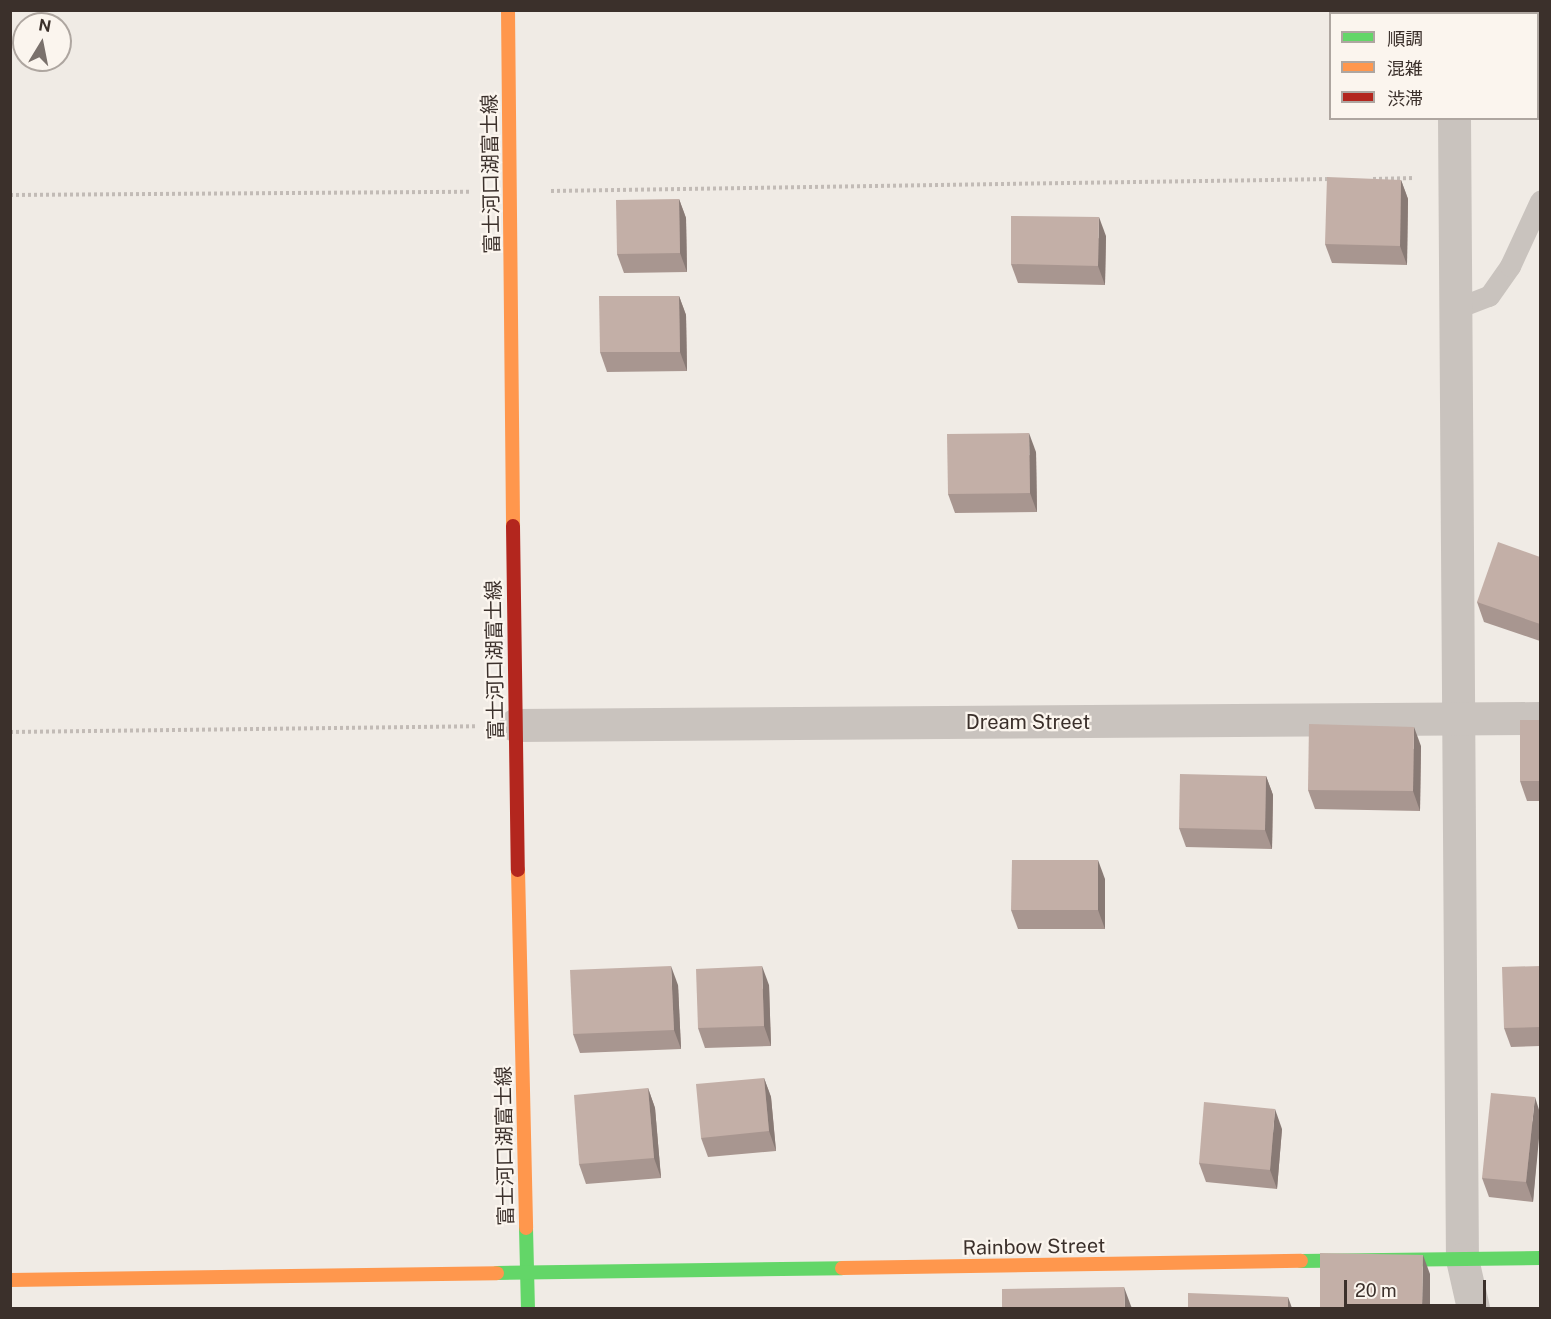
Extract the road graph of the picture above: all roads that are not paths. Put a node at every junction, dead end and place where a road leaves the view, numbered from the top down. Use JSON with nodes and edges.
{"nodes":[{"id":1,"x":508,"y":10,"type":"edge"},
{"id":2,"x":1454,"y":120,"type":"edge"},
{"id":3,"x":1540,"y":201,"type":"edge"},
{"id":4,"x":1457,"y":308,"type":"junction"},
{"id":5,"x":1540,"y":718,"type":"edge"},
{"id":6,"x":1460,"y":719,"type":"junction"},
{"id":7,"x":515,"y":725,"type":"junction"},
{"id":8,"x":1540,"y":1258,"type":"edge"},
{"id":9,"x":1462,"y":1259,"type":"junction"},
{"id":10,"x":528,"y":1275,"type":"junction"},
{"id":11,"x":10,"y":1280,"type":"edge"},
{"id":12,"x":528,"y":1308,"type":"edge"},
{"id":13,"x":1473,"y":1308,"type":"edge"}],
"edges":[{"from":1,"to":7,"type":"street","name":"富士河口湖富士線"},
{"from":2,"to":4,"type":"street"},
{"from":3,"to":4,"type":"lane"},
{"from":4,"to":6,"type":"street"},
{"from":5,"to":6,"type":"street","name":"Dream Street"},
{"from":6,"to":7,"type":"street","name":"Dream Street"},
{"from":6,"to":9,"type":"street"},
{"from":7,"to":10,"type":"street","name":"富士河口湖富士線"},
{"from":8,"to":9,"type":"street","name":"Rainbow Street"},
{"from":9,"to":10,"type":"street","name":"Rainbow Street"},
{"from":9,"to":13,"type":"street"},
{"from":10,"to":11,"type":"street","name":"Rainbow Street"},
{"from":10,"to":12,"type":"street","name":"富士河口湖富士線"}]}
